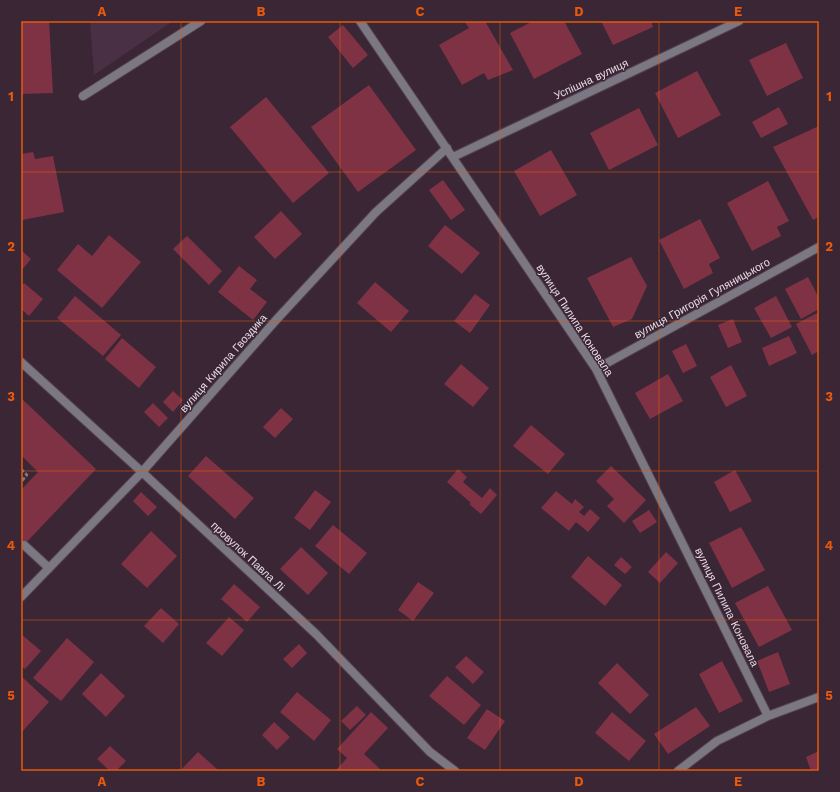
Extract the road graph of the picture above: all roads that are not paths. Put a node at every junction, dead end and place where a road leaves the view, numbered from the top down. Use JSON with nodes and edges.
{"nodes":[{"id":1,"x":201,"y":21,"type":"edge"},
{"id":2,"x":360,"y":21,"type":"edge"},
{"id":3,"x":739,"y":21,"type":"edge"},
{"id":4,"x":83,"y":96,"type":"dead end"},
{"id":5,"x":448,"y":148,"type":"junction"},
{"id":6,"x":453,"y":157,"type":"junction"},
{"id":7,"x":819,"y":247,"type":"edge"},
{"id":8,"x":21,"y":362,"type":"edge"},
{"id":9,"x":596,"y":369,"type":"junction"},
{"id":10,"x":142,"y":472,"type":"junction"},
{"id":11,"x":24,"y":545,"type":"dead end"},
{"id":12,"x":49,"y":568,"type":"junction"},
{"id":13,"x":21,"y":597,"type":"edge"},
{"id":14,"x":819,"y":697,"type":"edge"},
{"id":15,"x":768,"y":716,"type":"junction"},
{"id":16,"x":454,"y":771,"type":"edge"},
{"id":17,"x":678,"y":771,"type":"edge"}],
"edges":[{"from":1,"to":4,"type":"street"},
{"from":2,"to":5,"type":"street","name":"вулиця Пилипа Коновала"},
{"from":3,"to":6,"type":"street","name":"Успішна вулиця"},
{"from":5,"to":6,"type":"street","name":"вулиця Пилипа Коновала"},
{"from":5,"to":10,"type":"street","name":"вулиця Кирила Гвоздика"},
{"from":6,"to":9,"type":"street","name":"вулиця Пилипа Коновала"},
{"from":7,"to":9,"type":"street","name":"вулиця Григорія Гуляницького"},
{"from":8,"to":10,"type":"street","name":"провулок Павла Лі"},
{"from":9,"to":15,"type":"street","name":"вулиця Пилипа Коновала"},
{"from":10,"to":12,"type":"street","name":"вулиця Кирила Гвоздика"},
{"from":10,"to":16,"type":"street","name":"провулок Павла Лі"},
{"from":11,"to":12,"type":"street"},
{"from":12,"to":13,"type":"street","name":"вулиця Кирила Гвоздика"},
{"from":14,"to":15,"type":"street"},
{"from":15,"to":17,"type":"street"}]}
